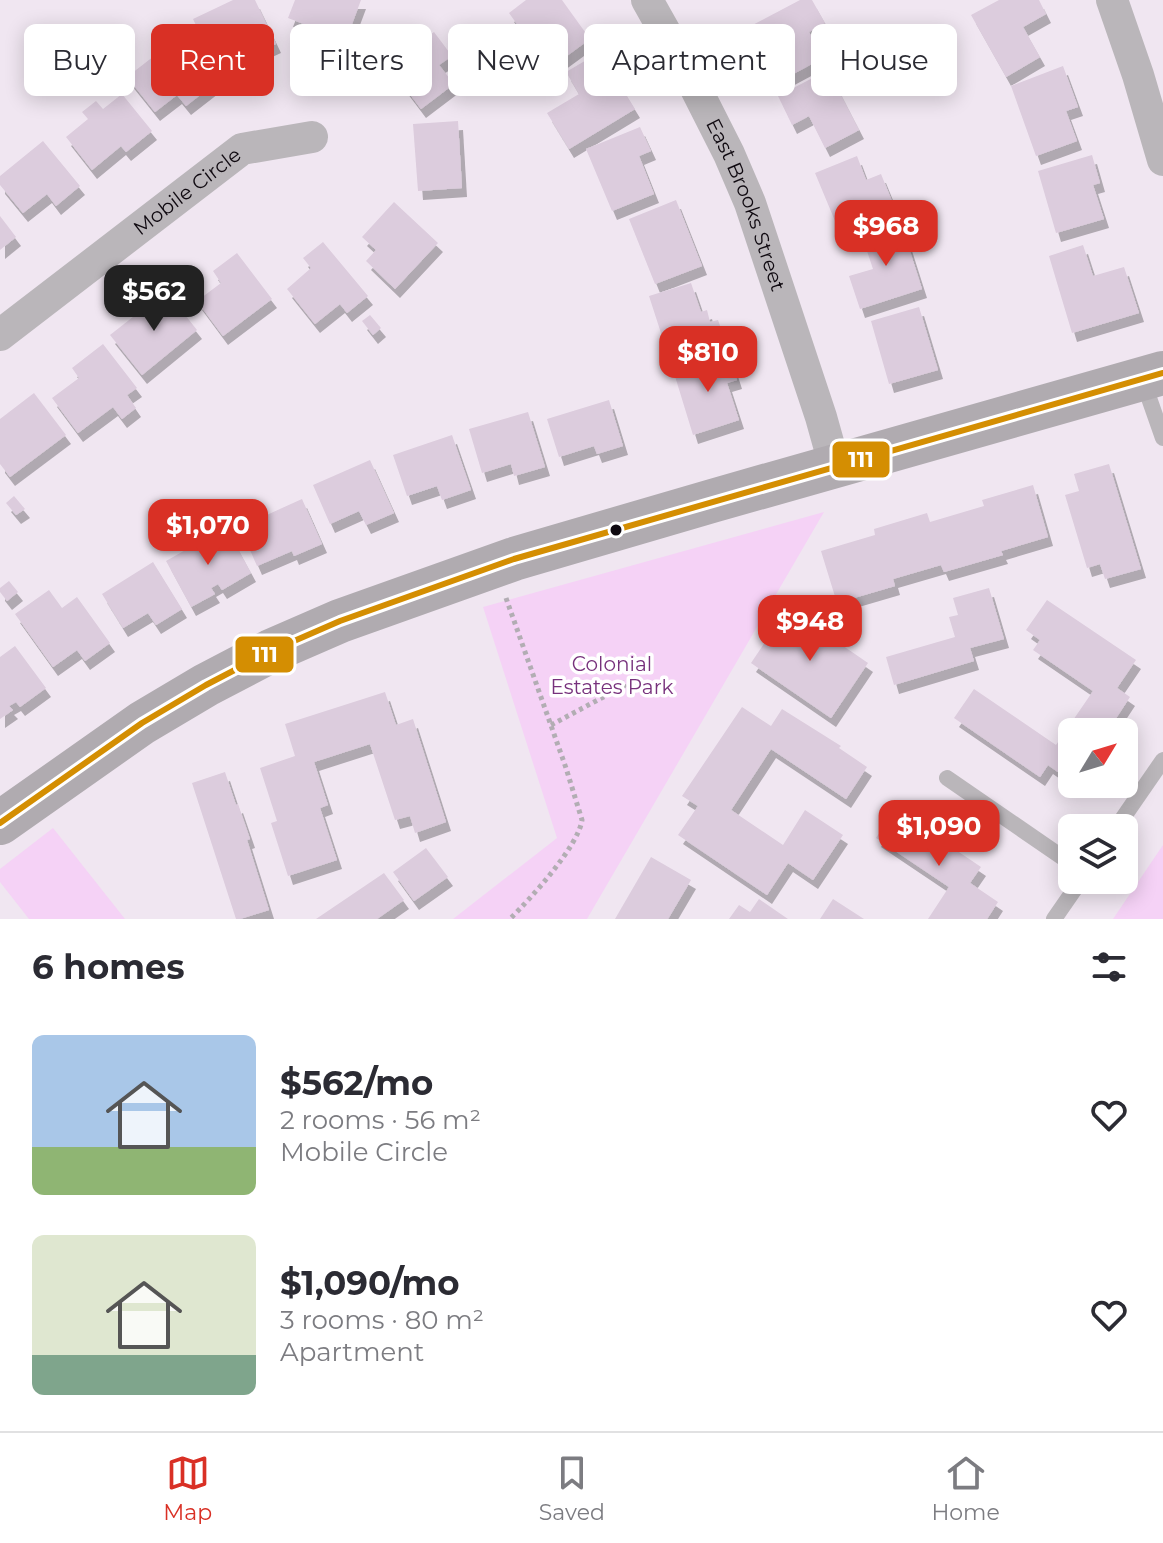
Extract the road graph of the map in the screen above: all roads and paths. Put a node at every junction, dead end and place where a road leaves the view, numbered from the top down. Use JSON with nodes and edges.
{"nodes":[{"id":1,"x":647,"y":0,"type":"edge"},
{"id":2,"x":1112,"y":0,"type":"edge"},
{"id":3,"x":312,"y":137,"type":"dead end"},
{"id":4,"x":1163,"y":160,"type":"edge"},
{"id":5,"x":0,"y":335,"type":"edge"},
{"id":6,"x":1153,"y":376,"type":"edge"},
{"id":7,"x":1163,"y":438,"type":"edge"},
{"id":8,"x":835,"y":467,"type":"junction"},
{"id":9,"x":506,"y":597,"type":"dead end"},
{"id":10,"x":622,"y":681,"type":"dead end"},
{"id":11,"x":551,"y":725,"type":"junction"},
{"id":12,"x":1163,"y":760,"type":"edge"},
{"id":13,"x":947,"y":778,"type":"dead end"},
{"id":14,"x":1126,"y":814,"type":"edge"},
{"id":15,"x":0,"y":823,"type":"edge"},
{"id":16,"x":1058,"y":854,"type":"edge"},
{"id":17,"x":1071,"y":894,"type":"edge"},
{"id":18,"x":510,"y":919,"type":"edge"},
{"id":19,"x":1054,"y":919,"type":"edge"}],
"edges":[{"from":1,"to":8,"type":"street","name":"East Brooks Street"},
{"from":2,"to":4,"type":"street"},
{"from":3,"to":5,"type":"street","name":"Mobile Circle"},
{"from":6,"to":7,"type":"lane"},
{"from":6,"to":8,"type":"street"},
{"from":8,"to":15,"type":"street"},
{"from":9,"to":11,"type":"path"},
{"from":10,"to":11,"type":"path"},
{"from":11,"to":18,"type":"path"},
{"from":12,"to":14,"type":"lane"},
{"from":13,"to":16,"type":"lane"},
{"from":17,"to":19,"type":"lane"}]}
